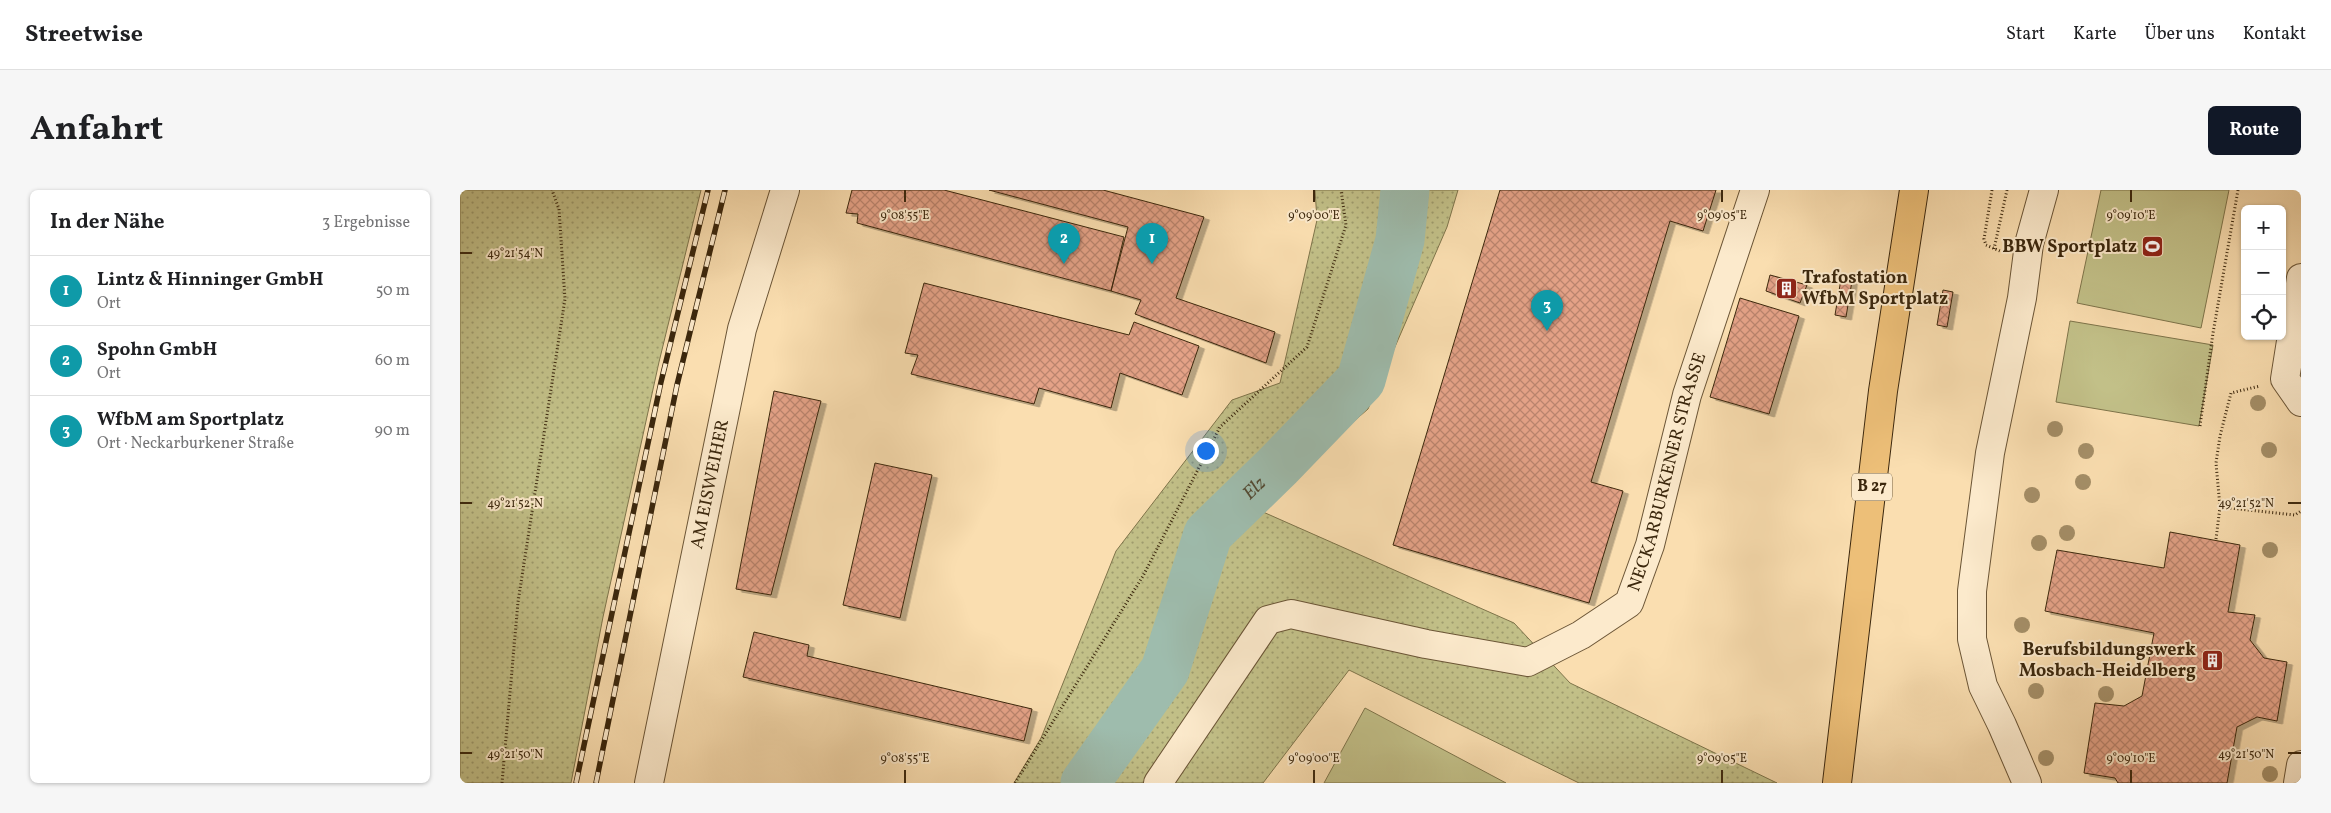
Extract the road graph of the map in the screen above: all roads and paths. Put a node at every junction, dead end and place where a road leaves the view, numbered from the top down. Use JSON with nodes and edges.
{"nodes":[{"id":1,"x":552,"y":190,"type":"edge"},
{"id":2,"x":785,"y":190,"type":"edge"},
{"id":3,"x":1341,"y":190,"type":"edge"},
{"id":4,"x":1755,"y":190,"type":"edge"},
{"id":5,"x":1914,"y":190,"type":"edge"},
{"id":6,"x":1992,"y":190,"type":"edge"},
{"id":7,"x":2006,"y":190,"type":"edge"},
{"id":8,"x":2044,"y":190,"type":"edge"},
{"id":9,"x":2238,"y":190,"type":"edge"},
{"id":10,"x":1986,"y":246,"type":"dead end"},
{"id":11,"x":1994,"y":249,"type":"dead end"},
{"id":12,"x":2301,"y":278,"type":"edge"},
{"id":13,"x":2284,"y":379,"type":"junction"},
{"id":14,"x":2301,"y":402,"type":"edge"},
{"id":15,"x":2200,"y":426,"type":"dead end"},
{"id":16,"x":2220,"y":507,"type":"junction"},
{"id":17,"x":2301,"y":511,"type":"edge"},
{"id":18,"x":2216,"y":539,"type":"dead end"},
{"id":19,"x":2301,"y":765,"type":"edge"},
{"id":20,"x":502,"y":783,"type":"edge"},
{"id":21,"x":649,"y":783,"type":"edge"},
{"id":22,"x":1015,"y":783,"type":"edge"},
{"id":23,"x":1158,"y":783,"type":"edge"},
{"id":24,"x":1837,"y":783,"type":"edge"},
{"id":25,"x":2026,"y":783,"type":"edge"},
{"id":26,"x":2298,"y":783,"type":"edge"}],
"edges":[{"from":1,"to":20,"type":"path"},
{"from":2,"to":21,"type":"street","name":"AM EISWEIHER"},
{"from":3,"to":22,"type":"path"},
{"from":4,"to":23,"type":"street","name":"NECKARBURKENER STRASSE"},
{"from":5,"to":24,"type":"main road","number":"B 27"},
{"from":6,"to":10,"type":"path"},
{"from":7,"to":11,"type":"path"},
{"from":8,"to":25,"type":"street"},
{"from":9,"to":15,"type":"path"},
{"from":12,"to":13,"type":"street"},
{"from":13,"to":14,"type":"street"},
{"from":13,"to":16,"type":"path"},
{"from":16,"to":17,"type":"path"},
{"from":16,"to":18,"type":"path"},
{"from":19,"to":26,"type":"street"}]}
